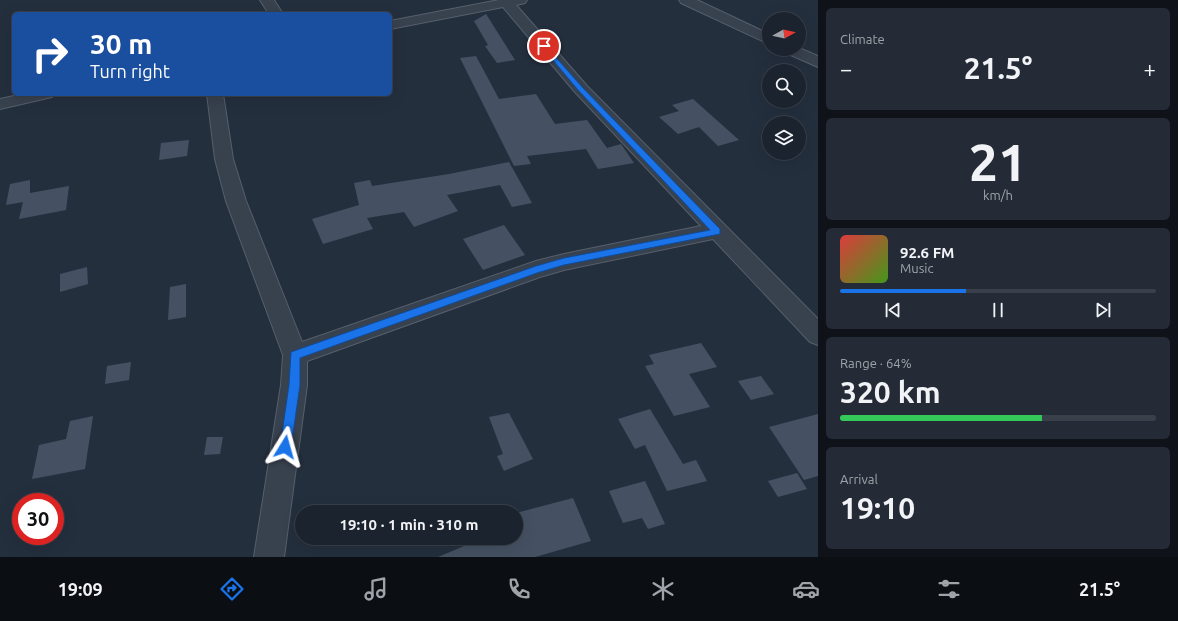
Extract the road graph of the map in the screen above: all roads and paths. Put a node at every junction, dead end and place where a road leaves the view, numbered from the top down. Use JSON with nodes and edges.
{"nodes":[{"id":1,"x":267,"y":0,"type":"edge"},
{"id":2,"x":686,"y":0,"type":"edge"},
{"id":3,"x":513,"y":1,"type":"edge"},
{"id":4,"x":275,"y":12,"type":"edge"},
{"id":5,"x":392,"y":25,"type":"edge"},
{"id":6,"x":762,"y":37,"type":"edge"},
{"id":7,"x":805,"y":56,"type":"edge"},
{"id":8,"x":818,"y":62,"type":"edge"},
{"id":9,"x":37,"y":96,"type":"edge"},
{"id":10,"x":215,"y":96,"type":"edge"},
{"id":11,"x":0,"y":104,"type":"edge"},
{"id":12,"x":717,"y":231,"type":"junction"},
{"id":13,"x":818,"y":335,"type":"edge"},
{"id":14,"x":295,"y":355,"type":"junction"},
{"id":15,"x":269,"y":557,"type":"edge"}],
"edges":[{"from":1,"to":4,"type":"street"},
{"from":2,"to":6,"type":"street"},
{"from":3,"to":5,"type":"street"},
{"from":3,"to":12,"type":"street"},
{"from":7,"to":8,"type":"street"},
{"from":9,"to":11,"type":"street"},
{"from":10,"to":14,"type":"street"},
{"from":12,"to":13,"type":"street"},
{"from":12,"to":14,"type":"street"},
{"from":14,"to":15,"type":"street"}]}
